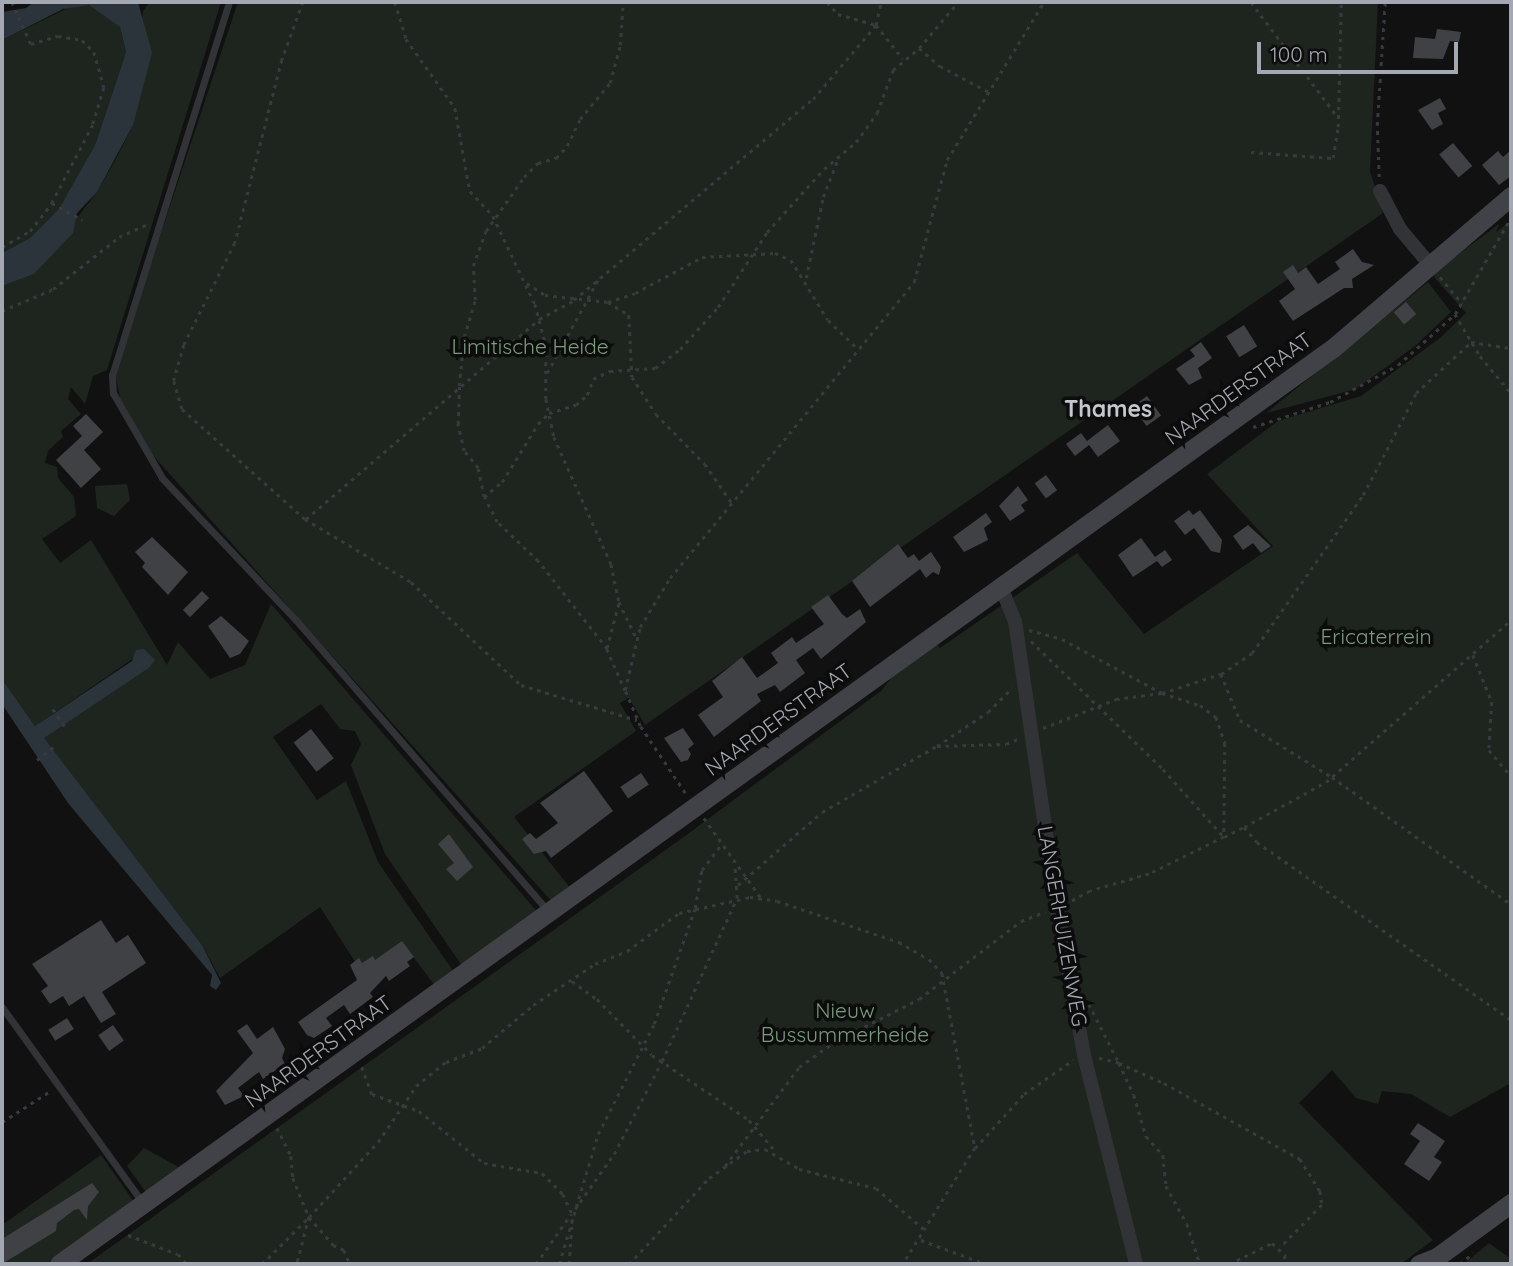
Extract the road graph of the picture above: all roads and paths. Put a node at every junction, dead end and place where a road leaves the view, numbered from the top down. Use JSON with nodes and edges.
{"nodes":[{"id":1,"x":12,"y":2,"type":"edge"},
{"id":2,"x":229,"y":2,"type":"edge"},
{"id":3,"x":303,"y":2,"type":"edge"},
{"id":4,"x":395,"y":2,"type":"edge"},
{"id":5,"x":623,"y":2,"type":"edge"},
{"id":6,"x":827,"y":2,"type":"edge"},
{"id":7,"x":881,"y":2,"type":"edge"},
{"id":8,"x":958,"y":2,"type":"edge"},
{"id":9,"x":1044,"y":2,"type":"edge"},
{"id":10,"x":1251,"y":2,"type":"edge"},
{"id":11,"x":1341,"y":2,"type":"edge"},
{"id":12,"x":1385,"y":2,"type":"edge"},
{"id":13,"x":876,"y":25,"type":"junction"},
{"id":14,"x":919,"y":48,"type":"junction"},
{"id":15,"x":903,"y":59,"type":"junction"},
{"id":16,"x":989,"y":92,"type":"junction"},
{"id":17,"x":1336,"y":115,"type":"junction"},
{"id":18,"x":1251,"y":152,"type":"dead end"},
{"id":19,"x":839,"y":156,"type":"junction"},
{"id":20,"x":1380,"y":191,"type":"joint"},
{"id":21,"x":1511,"y":196,"type":"edge"},
{"id":22,"x":52,"y":203,"type":"junction"},
{"id":23,"x":494,"y":216,"type":"junction"},
{"id":24,"x":162,"y":217,"type":"junction"},
{"id":25,"x":1511,"y":218,"type":"edge"},
{"id":26,"x":83,"y":220,"type":"dead end"},
{"id":27,"x":2,"y":247,"type":"edge"},
{"id":28,"x":751,"y":252,"type":"junction"},
{"id":29,"x":1431,"y":266,"type":"junction"},
{"id":30,"x":603,"y":272,"type":"junction"},
{"id":31,"x":805,"y":279,"type":"junction"},
{"id":32,"x":527,"y":283,"type":"junction"},
{"id":33,"x":586,"y":298,"type":"junction"},
{"id":34,"x":573,"y":300,"type":"junction"},
{"id":35,"x":608,"y":302,"type":"junction"},
{"id":36,"x":1463,"y":304,"type":"junction"},
{"id":37,"x":2,"y":312,"type":"edge"},
{"id":38,"x":539,"y":319,"type":"junction"},
{"id":39,"x":1471,"y":342,"type":"junction"},
{"id":40,"x":1511,"y":348,"type":"edge"},
{"id":41,"x":858,"y":349,"type":"junction"},
{"id":42,"x":632,"y":371,"type":"junction"},
{"id":43,"x":546,"y":374,"type":"junction"},
{"id":44,"x":458,"y":386,"type":"junction"},
{"id":45,"x":1511,"y":393,"type":"edge"},
{"id":46,"x":549,"y":413,"type":"junction"},
{"id":47,"x":484,"y":496,"type":"junction"},
{"id":48,"x":732,"y":503,"type":"junction"},
{"id":49,"x":305,"y":519,"type":"junction"},
{"id":50,"x":1001,"y":587,"type":"junction"},
{"id":51,"x":619,"y":603,"type":"junction"},
{"id":52,"x":1511,"y":620,"type":"edge"},
{"id":53,"x":1016,"y":626,"type":"junction"},
{"id":54,"x":637,"y":639,"type":"junction"},
{"id":55,"x":607,"y":649,"type":"junction"},
{"id":56,"x":1473,"y":654,"type":"junction"},
{"id":57,"x":1221,"y":674,"type":"junction"},
{"id":58,"x":1024,"y":677,"type":"junction"},
{"id":59,"x":625,"y":690,"type":"junction"},
{"id":60,"x":1162,"y":693,"type":"junction"},
{"id":61,"x":1095,"y":706,"type":"junction"},
{"id":62,"x":53,"y":709,"type":"dead end"},
{"id":63,"x":637,"y":720,"type":"junction"},
{"id":64,"x":65,"y":727,"type":"dead end"},
{"id":65,"x":1032,"y":733,"type":"junction"},
{"id":66,"x":937,"y":746,"type":"junction"},
{"id":67,"x":54,"y":747,"type":"dead end"},
{"id":68,"x":37,"y":760,"type":"dead end"},
{"id":69,"x":1511,"y":776,"type":"edge"},
{"id":70,"x":1332,"y":777,"type":"junction"},
{"id":71,"x":695,"y":806,"type":"junction"},
{"id":72,"x":1244,"y":827,"type":"junction"},
{"id":73,"x":1224,"y":838,"type":"junction"},
{"id":74,"x":721,"y":845,"type":"junction"},
{"id":75,"x":734,"y":865,"type":"junction"},
{"id":76,"x":745,"y":880,"type":"junction"},
{"id":77,"x":738,"y":885,"type":"junction"},
{"id":78,"x":737,"y":898,"type":"junction"},
{"id":79,"x":762,"y":899,"type":"junction"},
{"id":80,"x":1511,"y":904,"type":"edge"},
{"id":81,"x":695,"y":908,"type":"junction"},
{"id":82,"x":1057,"y":908,"type":"junction"},
{"id":83,"x":548,"y":912,"type":"junction"},
{"id":84,"x":572,"y":981,"type":"junction"},
{"id":85,"x":944,"y":981,"type":"junction"},
{"id":86,"x":1083,"y":999,"type":"dead end"},
{"id":87,"x":2,"y":1007,"type":"edge"},
{"id":88,"x":1511,"y":1020,"type":"edge"},
{"id":89,"x":643,"y":1048,"type":"junction"},
{"id":90,"x":1084,"y":1055,"type":"junction"},
{"id":91,"x":662,"y":1061,"type":"junction"},
{"id":92,"x":1119,"y":1063,"type":"junction"},
{"id":93,"x":359,"y":1065,"type":"dead end"},
{"id":94,"x":59,"y":1086,"type":"junction"},
{"id":95,"x":403,"y":1107,"type":"junction"},
{"id":96,"x":2,"y":1122,"type":"edge"},
{"id":97,"x":275,"y":1125,"type":"dead end"},
{"id":98,"x":753,"y":1126,"type":"junction"},
{"id":99,"x":975,"y":1149,"type":"junction"},
{"id":100,"x":776,"y":1152,"type":"junction"},
{"id":101,"x":725,"y":1166,"type":"junction"},
{"id":102,"x":1511,"y":1203,"type":"edge"},
{"id":103,"x":144,"y":1204,"type":"junction"},
{"id":104,"x":572,"y":1212,"type":"junction"},
{"id":105,"x":309,"y":1217,"type":"junction"},
{"id":106,"x":926,"y":1231,"type":"junction"},
{"id":107,"x":122,"y":1234,"type":"dead end"},
{"id":108,"x":921,"y":1240,"type":"junction"},
{"id":109,"x":1281,"y":1247,"type":"junction"},
{"id":110,"x":1430,"y":1262,"type":"edge"},
{"id":111,"x":59,"y":1264,"type":"edge"},
{"id":112,"x":187,"y":1264,"type":"edge"},
{"id":113,"x":262,"y":1264,"type":"edge"},
{"id":114,"x":297,"y":1264,"type":"edge"},
{"id":115,"x":350,"y":1264,"type":"edge"},
{"id":116,"x":536,"y":1264,"type":"edge"},
{"id":117,"x":559,"y":1264,"type":"edge"},
{"id":118,"x":569,"y":1264,"type":"edge"},
{"id":119,"x":629,"y":1264,"type":"edge"},
{"id":120,"x":903,"y":1264,"type":"edge"},
{"id":121,"x":986,"y":1264,"type":"edge"},
{"id":122,"x":1136,"y":1264,"type":"edge"},
{"id":123,"x":1200,"y":1264,"type":"edge"},
{"id":124,"x":1229,"y":1264,"type":"edge"},
{"id":125,"x":1281,"y":1264,"type":"edge"}],
"edges":[{"from":1,"to":22,"type":"path"},
{"from":2,"to":24,"type":"lane"},
{"from":3,"to":49,"type":"path"},
{"from":4,"to":23,"type":"path"},
{"from":5,"to":23,"type":"path"},
{"from":6,"to":13,"type":"path"},
{"from":7,"to":13,"type":"path"},
{"from":8,"to":14,"type":"path"},
{"from":9,"to":16,"type":"path"},
{"from":10,"to":17,"type":"path"},
{"from":11,"to":17,"type":"path"},
{"from":12,"to":20,"type":"path"},
{"from":13,"to":15,"type":"path"},
{"from":13,"to":30,"type":"path"},
{"from":14,"to":15,"type":"path"},
{"from":14,"to":16,"type":"path"},
{"from":15,"to":19,"type":"path"},
{"from":16,"to":41,"type":"path"},
{"from":17,"to":18,"type":"path"},
{"from":19,"to":28,"type":"path"},
{"from":19,"to":31,"type":"path"},
{"from":20,"to":29,"type":"street"},
{"from":21,"to":29,"type":"street","name":"NAARDERSTRAAT"},
{"from":22,"to":26,"type":"path"},
{"from":22,"to":27,"type":"path"},
{"from":23,"to":32,"type":"path"},
{"from":23,"to":44,"type":"path"},
{"from":24,"to":37,"type":"path"},
{"from":24,"to":83,"type":"lane"},
{"from":25,"to":36,"type":"path"},
{"from":28,"to":31,"type":"path"},
{"from":28,"to":35,"type":"path"},
{"from":28,"to":42,"type":"path"},
{"from":29,"to":36,"type":"path"},
{"from":29,"to":50,"type":"street","name":"NAARDERSTRAAT"},
{"from":30,"to":33,"type":"path"},
{"from":30,"to":34,"type":"path"},
{"from":31,"to":41,"type":"path"},
{"from":32,"to":34,"type":"path"},
{"from":32,"to":38,"type":"path"},
{"from":33,"to":34,"type":"path"},
{"from":33,"to":35,"type":"path"},
{"from":33,"to":43,"type":"path"},
{"from":34,"to":38,"type":"path"},
{"from":35,"to":42,"type":"path"},
{"from":36,"to":39,"type":"path"},
{"from":38,"to":43,"type":"path"},
{"from":38,"to":44,"type":"path"},
{"from":39,"to":40,"type":"path"},
{"from":39,"to":45,"type":"path"},
{"from":39,"to":57,"type":"path"},
{"from":41,"to":48,"type":"path"},
{"from":42,"to":46,"type":"path"},
{"from":42,"to":48,"type":"path"},
{"from":43,"to":46,"type":"path"},
{"from":44,"to":47,"type":"path"},
{"from":44,"to":49,"type":"path"},
{"from":46,"to":47,"type":"path"},
{"from":46,"to":51,"type":"path"},
{"from":47,"to":55,"type":"path"},
{"from":48,"to":54,"type":"path"},
{"from":49,"to":63,"type":"path"},
{"from":50,"to":53,"type":"street","name":"LANGERHUIZENWEG"},
{"from":50,"to":71,"type":"street","name":"NAARDERSTRAAT"},
{"from":51,"to":54,"type":"path"},
{"from":51,"to":55,"type":"path"},
{"from":52,"to":56,"type":"path"},
{"from":53,"to":58,"type":"street","name":"LANGERHUIZENWEG"},
{"from":53,"to":60,"type":"path"},
{"from":53,"to":61,"type":"path"},
{"from":54,"to":59,"type":"path"},
{"from":55,"to":59,"type":"path"},
{"from":56,"to":69,"type":"path"},
{"from":56,"to":70,"type":"path"},
{"from":57,"to":60,"type":"path"},
{"from":57,"to":70,"type":"path"},
{"from":58,"to":65,"type":"street","name":"LANGERHUIZENWEG"},
{"from":58,"to":66,"type":"path"},
{"from":59,"to":63,"type":"path"},
{"from":60,"to":61,"type":"path"},
{"from":60,"to":73,"type":"path"},
{"from":61,"to":65,"type":"path"},
{"from":61,"to":73,"type":"path"},
{"from":62,"to":64,"type":"path"},
{"from":63,"to":71,"type":"path"},
{"from":65,"to":66,"type":"path"},
{"from":65,"to":82,"type":"street","name":"LANGERHUIZENWEG"},
{"from":66,"to":76,"type":"path"},
{"from":67,"to":68,"type":"path"},
{"from":70,"to":72,"type":"path"},
{"from":70,"to":80,"type":"path"},
{"from":71,"to":74,"type":"path"},
{"from":71,"to":83,"type":"street","name":"NAARDERSTRAAT"},
{"from":72,"to":73,"type":"path"},
{"from":72,"to":88,"type":"path"},
{"from":73,"to":82,"type":"path"},
{"from":74,"to":75,"type":"path"},
{"from":74,"to":81,"type":"path"},
{"from":75,"to":76,"type":"path"},
{"from":75,"to":77,"type":"path"},
{"from":76,"to":77,"type":"path"},
{"from":76,"to":79,"type":"path"},
{"from":77,"to":78,"type":"path"},
{"from":78,"to":79,"type":"path"},
{"from":78,"to":81,"type":"path"},
{"from":78,"to":91,"type":"path"},
{"from":79,"to":85,"type":"path"},
{"from":81,"to":84,"type":"path"},
{"from":81,"to":89,"type":"path"},
{"from":82,"to":85,"type":"path"},
{"from":82,"to":90,"type":"street","name":"LANGERHUIZENWEG"},
{"from":83,"to":103,"type":"street","name":"NAARDERSTRAAT"},
{"from":84,"to":89,"type":"path"},
{"from":84,"to":95,"type":"path"},
{"from":85,"to":98,"type":"path"},
{"from":85,"to":99,"type":"path"},
{"from":86,"to":92,"type":"path"},
{"from":87,"to":94,"type":"lane"},
{"from":89,"to":91,"type":"path"},
{"from":89,"to":104,"type":"path"},
{"from":90,"to":92,"type":"path"},
{"from":90,"to":99,"type":"path"},
{"from":90,"to":122,"type":"street","name":"LANGERHUIZENWEG"},
{"from":91,"to":98,"type":"path"},
{"from":91,"to":104,"type":"path"},
{"from":92,"to":109,"type":"path"},
{"from":92,"to":123,"type":"path"},
{"from":93,"to":95,"type":"path"},
{"from":94,"to":96,"type":"path"},
{"from":94,"to":103,"type":"lane"},
{"from":95,"to":104,"type":"path"},
{"from":95,"to":105,"type":"path"},
{"from":97,"to":105,"type":"path"},
{"from":98,"to":100,"type":"path"},
{"from":98,"to":101,"type":"path"},
{"from":99,"to":106,"type":"path"},
{"from":100,"to":101,"type":"path"},
{"from":100,"to":106,"type":"path"},
{"from":101,"to":119,"type":"path"},
{"from":102,"to":110,"type":"street"},
{"from":103,"to":111,"type":"street","name":"NAARDERSTRAAT"},
{"from":104,"to":116,"type":"path"},
{"from":104,"to":117,"type":"path"},
{"from":104,"to":118,"type":"path"},
{"from":105,"to":113,"type":"path"},
{"from":105,"to":114,"type":"path"},
{"from":105,"to":115,"type":"path"},
{"from":106,"to":108,"type":"path"},
{"from":107,"to":112,"type":"path"},
{"from":108,"to":120,"type":"path"},
{"from":108,"to":121,"type":"path"},
{"from":109,"to":124,"type":"path"},
{"from":109,"to":125,"type":"path"}]}
